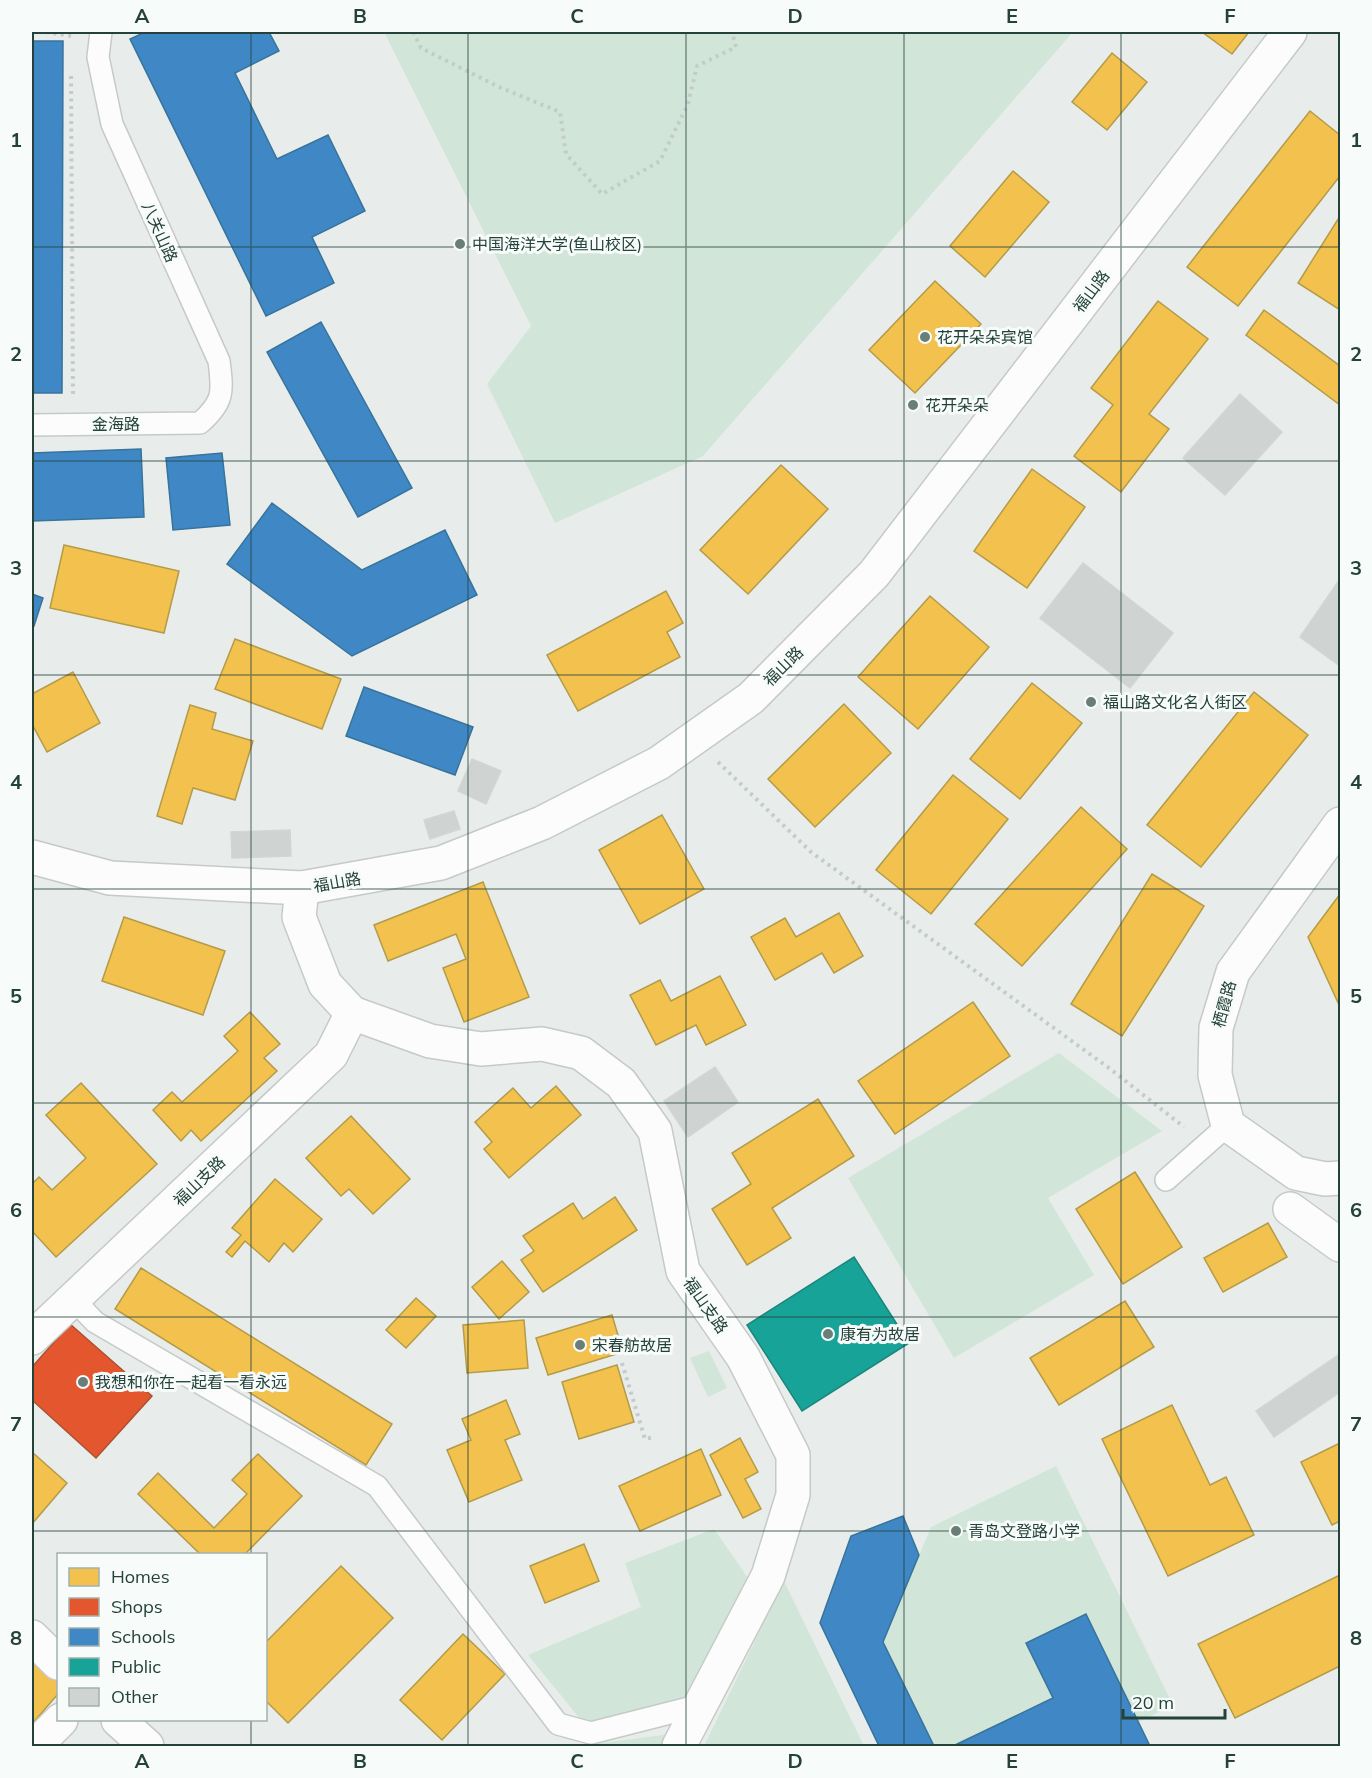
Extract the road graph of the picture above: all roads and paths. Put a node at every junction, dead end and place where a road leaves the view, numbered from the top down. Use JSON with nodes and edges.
{"nodes":[{"id":1,"x":46,"y":32,"type":"edge"},
{"id":2,"x":101,"y":32,"type":"edge"},
{"id":3,"x":413,"y":32,"type":"edge"},
{"id":4,"x":732,"y":32,"type":"edge"},
{"id":5,"x":1290,"y":32,"type":"edge"},
{"id":6,"x":71,"y":47,"type":"dead end"},
{"id":7,"x":71,"y":70,"type":"dead end"},
{"id":8,"x":200,"y":423,"type":"joint"},
{"id":9,"x":32,"y":424,"type":"edge"},
{"id":10,"x":73,"y":424,"type":"junction"},
{"id":11,"x":693,"y":739,"type":"junction"},
{"id":12,"x":1341,"y":824,"type":"edge"},
{"id":13,"x":32,"y":856,"type":"edge"},
{"id":14,"x":302,"y":888,"type":"junction"},
{"id":15,"x":352,"y":1013,"type":"junction"},
{"id":16,"x":1217,"y":1135,"type":"junction"},
{"id":17,"x":1341,"y":1178,"type":"edge"},
{"id":18,"x":1166,"y":1180,"type":"dead end"},
{"id":19,"x":1290,"y":1209,"type":"dead end"},
{"id":20,"x":1341,"y":1245,"type":"edge"},
{"id":21,"x":74,"y":1300,"type":"junction"},
{"id":22,"x":32,"y":1338,"type":"edge"},
{"id":23,"x":622,"y":1363,"type":"dead end"},
{"id":24,"x":654,"y":1437,"type":"dead end"},
{"id":25,"x":32,"y":1637,"type":"edge"},
{"id":26,"x":57,"y":1662,"type":"edge"},
{"id":27,"x":702,"y":1705,"type":"junction"},
{"id":28,"x":58,"y":1721,"type":"edge"},
{"id":29,"x":120,"y":1721,"type":"edge"},
{"id":30,"x":35,"y":1746,"type":"edge"},
{"id":31,"x":147,"y":1746,"type":"edge"},
{"id":32,"x":679,"y":1746,"type":"edge"}],
"edges":[{"from":1,"to":6,"type":"path"},
{"from":2,"to":8,"type":"lane","name":"八关山路"},
{"from":3,"to":4,"type":"path"},
{"from":5,"to":11,"type":"street","name":"福山路"},
{"from":7,"to":10,"type":"path"},
{"from":8,"to":10,"type":"lane","name":"金海路"},
{"from":9,"to":10,"type":"lane","name":"金海路"},
{"from":11,"to":14,"type":"street","name":"福山路"},
{"from":11,"to":16,"type":"path"},
{"from":12,"to":16,"type":"street","name":"栖霞路"},
{"from":13,"to":14,"type":"street","name":"福山路"},
{"from":14,"to":15,"type":"street","name":"福山支路"},
{"from":15,"to":21,"type":"street","name":"福山支路"},
{"from":15,"to":27,"type":"street","name":"福山支路"},
{"from":16,"to":17,"type":"street"},
{"from":16,"to":18,"type":"lane"},
{"from":19,"to":20,"type":"street"},
{"from":21,"to":22,"type":"street","name":"福山支路"},
{"from":21,"to":27,"type":"lane"},
{"from":23,"to":24,"type":"path"},
{"from":25,"to":26,"type":"street"},
{"from":27,"to":32,"type":"street","name":"福山支路"},
{"from":28,"to":30,"type":"street"},
{"from":29,"to":31,"type":"street"}]}
